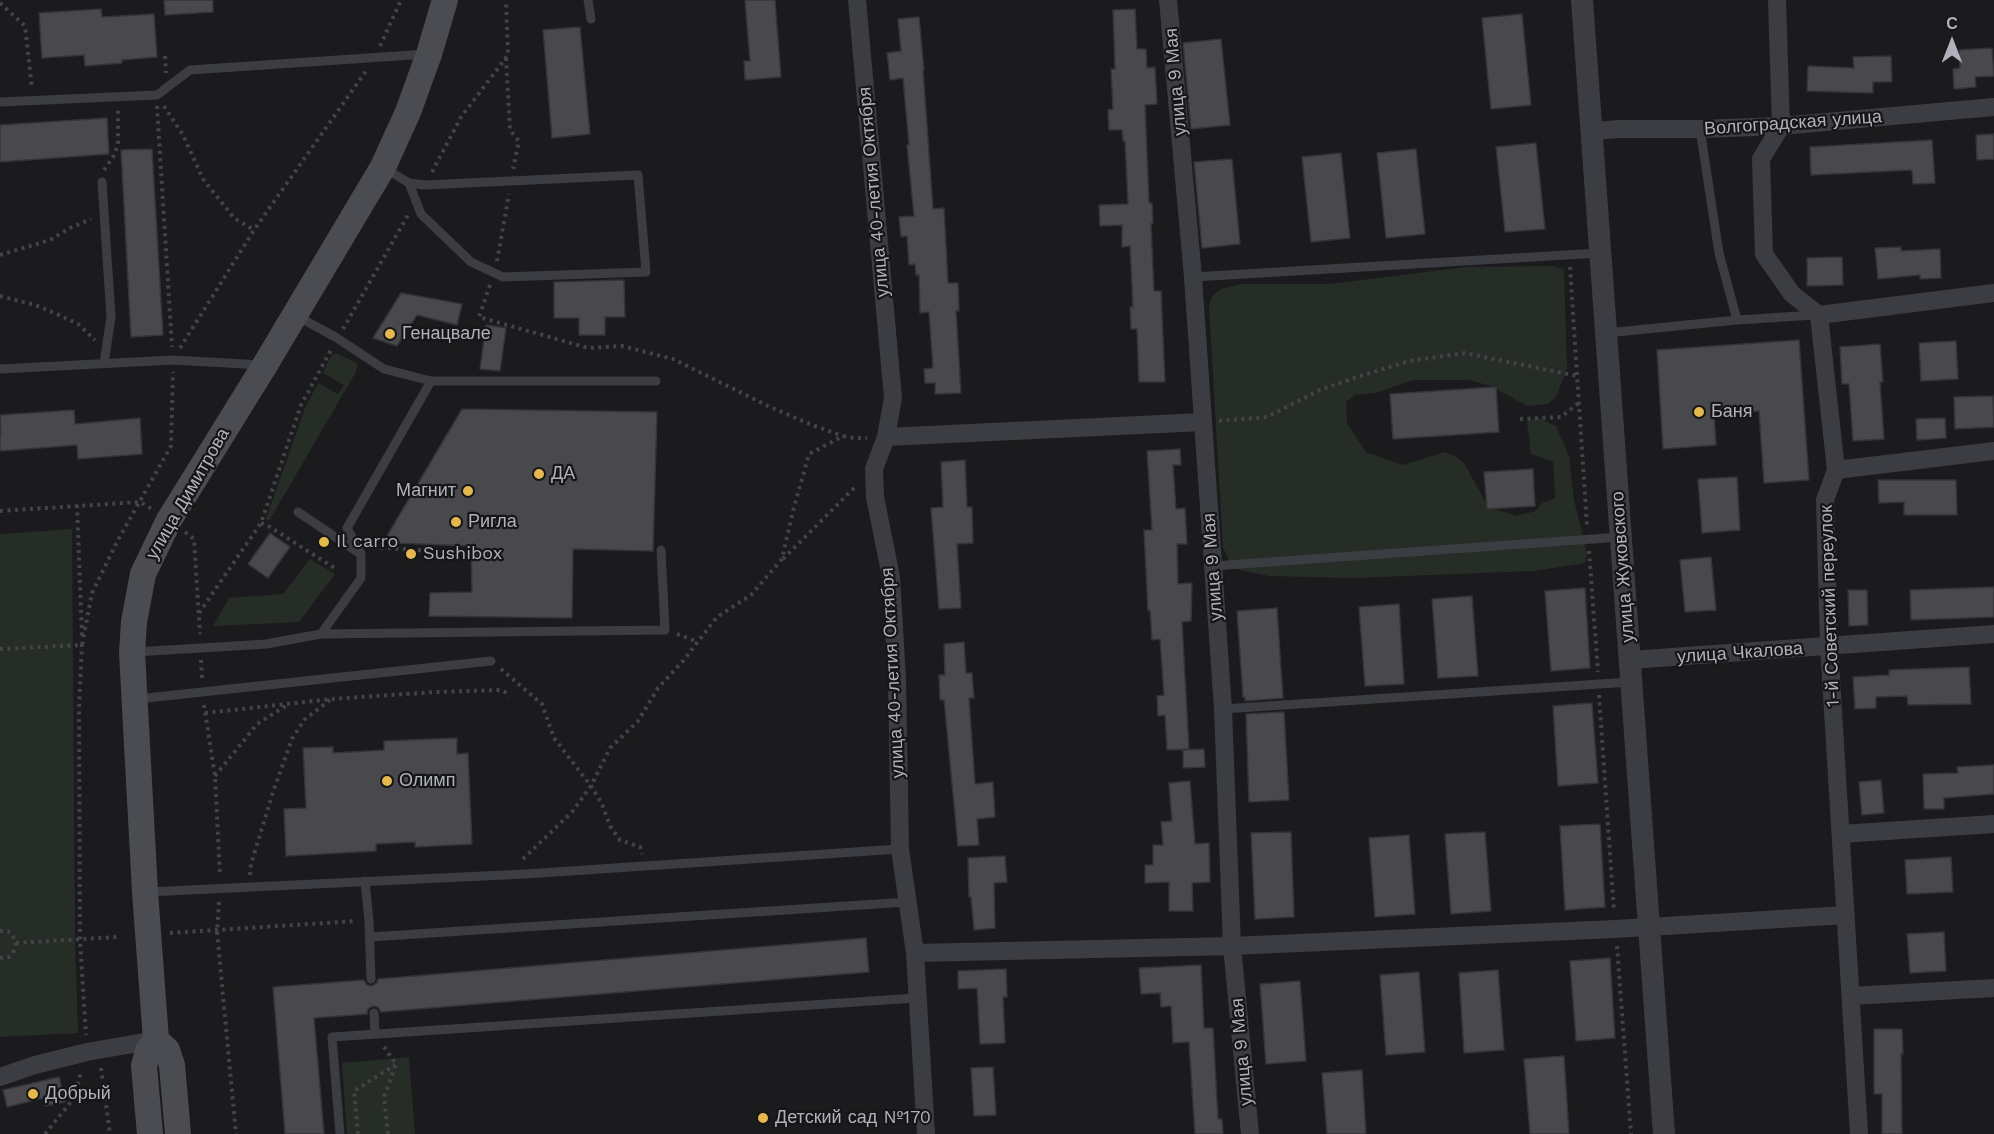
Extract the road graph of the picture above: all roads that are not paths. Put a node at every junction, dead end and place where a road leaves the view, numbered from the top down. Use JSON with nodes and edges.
{"nodes":[{"id":1,"x":445,"y":0,"type":"edge"},
{"id":2,"x":588,"y":0,"type":"edge"},
{"id":3,"x":857,"y":0,"type":"edge"},
{"id":4,"x":1168,"y":0,"type":"edge"},
{"id":5,"x":1582,"y":0,"type":"edge"},
{"id":6,"x":1777,"y":0,"type":"edge"},
{"id":7,"x":591,"y":19,"type":"dead end"},
{"id":8,"x":429,"y":54,"type":"junction"},
{"id":9,"x":0,"y":102,"type":"edge"},
{"id":10,"x":1994,"y":107,"type":"edge"},
{"id":11,"x":1781,"y":126,"type":"junction"},
{"id":12,"x":1700,"y":129,"type":"junction"},
{"id":13,"x":1592,"y":131,"type":"junction"},
{"id":14,"x":383,"y":166,"type":"junction"},
{"id":15,"x":102,"y":182,"type":"road end"},
{"id":16,"x":409,"y":183,"type":"junction"},
{"id":17,"x":1600,"y":253,"type":"junction"},
{"id":18,"x":1193,"y":277,"type":"junction"},
{"id":19,"x":1994,"y":293,"type":"edge"},
{"id":20,"x":295,"y":315,"type":"junction"},
{"id":21,"x":1819,"y":315,"type":"junction"},
{"id":22,"x":1737,"y":320,"type":"junction"},
{"id":23,"x":1606,"y":333,"type":"junction"},
{"id":24,"x":104,"y":363,"type":"junction"},
{"id":25,"x":265,"y":365,"type":"junction"},
{"id":26,"x":0,"y":369,"type":"edge"},
{"id":27,"x":431,"y":381,"type":"junction"},
{"id":28,"x":656,"y":381,"type":"dead end"},
{"id":29,"x":1203,"y":422,"type":"junction"},
{"id":30,"x":886,"y":437,"type":"junction"},
{"id":31,"x":1994,"y":451,"type":"edge"},
{"id":32,"x":1836,"y":470,"type":"junction"},
{"id":33,"x":298,"y":512,"type":"dead end"},
{"id":34,"x":1621,"y":537,"type":"junction"},
{"id":35,"x":661,"y":550,"type":"dead end"},
{"id":36,"x":361,"y":554,"type":"junction"},
{"id":37,"x":1213,"y":566,"type":"junction"},
{"id":38,"x":321,"y":634,"type":"junction"},
{"id":39,"x":1994,"y":634,"type":"edge"},
{"id":40,"x":1829,"y":646,"type":"junction"},
{"id":41,"x":132,"y":652,"type":"junction"},
{"id":42,"x":492,"y":661,"type":"road end"},
{"id":43,"x":1630,"y":671,"type":"junction"},
{"id":44,"x":134,"y":699,"type":"junction"},
{"id":45,"x":1223,"y":709,"type":"junction"},
{"id":46,"x":1994,"y":824,"type":"edge"},
{"id":47,"x":1841,"y":834,"type":"junction"},
{"id":48,"x":900,"y":849,"type":"junction"},
{"id":49,"x":365,"y":881,"type":"junction"},
{"id":50,"x":145,"y":892,"type":"junction"},
{"id":51,"x":908,"y":902,"type":"junction"},
{"id":52,"x":1846,"y":915,"type":"junction"},
{"id":53,"x":1649,"y":927,"type":"junction"},
{"id":54,"x":370,"y":937,"type":"junction"},
{"id":55,"x":1232,"y":946,"type":"junction"},
{"id":56,"x":915,"y":952,"type":"junction"},
{"id":57,"x":371,"y":979,"type":"dead end"},
{"id":58,"x":1994,"y":988,"type":"edge"},
{"id":59,"x":1851,"y":996,"type":"junction"},
{"id":60,"x":916,"y":998,"type":"junction"},
{"id":61,"x":374,"y":1013,"type":"dead end"},
{"id":62,"x":375,"y":1034,"type":"junction"},
{"id":63,"x":156,"y":1040,"type":"junction"},
{"id":64,"x":0,"y":1077,"type":"edge"},
{"id":65,"x":150,"y":1134,"type":"edge"},
{"id":66,"x":178,"y":1134,"type":"edge"},
{"id":67,"x":340,"y":1134,"type":"edge"},
{"id":68,"x":926,"y":1134,"type":"edge"},
{"id":69,"x":1250,"y":1134,"type":"edge"},
{"id":70,"x":1664,"y":1134,"type":"edge"},
{"id":71,"x":1858,"y":1134,"type":"edge"}],
"edges":[{"from":1,"to":8,"type":"main road","name":"улица Димитрова"},
{"from":2,"to":7,"type":"lane"},
{"from":3,"to":30,"type":"street","name":"улица 40-летия Октября"},
{"from":4,"to":18,"type":"street","name":"улица 9 Мая"},
{"from":5,"to":13,"type":"street","name":"улица Жуковского"},
{"from":6,"to":11,"type":"street"},
{"from":8,"to":9,"type":"lane"},
{"from":8,"to":14,"type":"main road","name":"улица Димитрова"},
{"from":10,"to":11,"type":"street","name":"Волгоградская улица"},
{"from":11,"to":12,"type":"street","name":"Волгоградская улица"},
{"from":11,"to":21,"type":"street"},
{"from":12,"to":13,"type":"street","name":"Волгоградская улица"},
{"from":12,"to":22,"type":"lane"},
{"from":13,"to":17,"type":"street","name":"улица Жуковского"},
{"from":14,"to":16,"type":"lane"},
{"from":14,"to":20,"type":"main road","name":"улица Димитрова"},
{"from":15,"to":24,"type":"lane"},
{"from":16,"to":16,"type":"lane"},
{"from":17,"to":18,"type":"lane"},
{"from":17,"to":23,"type":"street","name":"улица Жуковского"},
{"from":18,"to":29,"type":"street","name":"улица 9 Мая"},
{"from":19,"to":21,"type":"street"},
{"from":20,"to":25,"type":"main road","name":"улица Димитрова"},
{"from":20,"to":27,"type":"lane"},
{"from":21,"to":22,"type":"lane"},
{"from":21,"to":32,"type":"street","name":"1-й Советский переулок"},
{"from":22,"to":23,"type":"lane"},
{"from":23,"to":34,"type":"street","name":"улица Жуковского"},
{"from":24,"to":25,"type":"lane"},
{"from":24,"to":26,"type":"lane"},
{"from":25,"to":41,"type":"main road","name":"улица Димитрова"},
{"from":27,"to":28,"type":"lane"},
{"from":27,"to":36,"type":"lane"},
{"from":29,"to":30,"type":"street"},
{"from":29,"to":37,"type":"street","name":"улица 9 Мая"},
{"from":30,"to":48,"type":"street","name":"улица 40-летия Октября"},
{"from":31,"to":32,"type":"street"},
{"from":32,"to":40,"type":"street","name":"1-й Советский переулок"},
{"from":33,"to":36,"type":"lane"},
{"from":34,"to":37,"type":"lane"},
{"from":34,"to":43,"type":"street","name":"улица Жуковского"},
{"from":35,"to":38,"type":"lane"},
{"from":36,"to":38,"type":"lane"},
{"from":37,"to":45,"type":"street","name":"улица 9 Мая"},
{"from":38,"to":41,"type":"lane"},
{"from":39,"to":40,"type":"street","name":"улица Чкалова"},
{"from":40,"to":43,"type":"street","name":"улица Чкалова"},
{"from":40,"to":47,"type":"street","name":"1-й Советский переулок"},
{"from":41,"to":44,"type":"main road","name":"улица Димитрова"},
{"from":42,"to":44,"type":"lane"},
{"from":43,"to":45,"type":"lane"},
{"from":43,"to":53,"type":"street","name":"улица Жуковского"},
{"from":44,"to":50,"type":"main road","name":"улица Димитрова"},
{"from":45,"to":55,"type":"street","name":"улица 9 Мая"},
{"from":46,"to":47,"type":"street"},
{"from":47,"to":52,"type":"street","name":"1-й Советский переулок"},
{"from":48,"to":49,"type":"lane"},
{"from":48,"to":51,"type":"street","name":"улица 40-летия Октября"},
{"from":49,"to":50,"type":"lane"},
{"from":49,"to":54,"type":"lane"},
{"from":50,"to":63,"type":"main road","name":"улица Димитрова"},
{"from":51,"to":54,"type":"lane"},
{"from":51,"to":56,"type":"street","name":"улица 40-летия Октября"},
{"from":52,"to":53,"type":"street"},
{"from":52,"to":59,"type":"street","name":"1-й Советский переулок"},
{"from":53,"to":55,"type":"street"},
{"from":53,"to":70,"type":"street","name":"улица Жуковского"},
{"from":54,"to":57,"type":"lane"},
{"from":55,"to":56,"type":"street"},
{"from":55,"to":69,"type":"street","name":"улица 9 Мая"},
{"from":56,"to":60,"type":"street","name":"улица 40-летия Октября"},
{"from":58,"to":59,"type":"street"},
{"from":59,"to":71,"type":"street","name":"1-й Советский переулок"},
{"from":60,"to":62,"type":"lane"},
{"from":60,"to":68,"type":"street","name":"улица 40-летия Октября"},
{"from":61,"to":62,"type":"lane"},
{"from":62,"to":67,"type":"lane"},
{"from":63,"to":64,"type":"street"},
{"from":63,"to":65,"type":"main road","name":"улица Димитрова"},
{"from":63,"to":66,"type":"main road","name":"улица Димитрова"}]}
